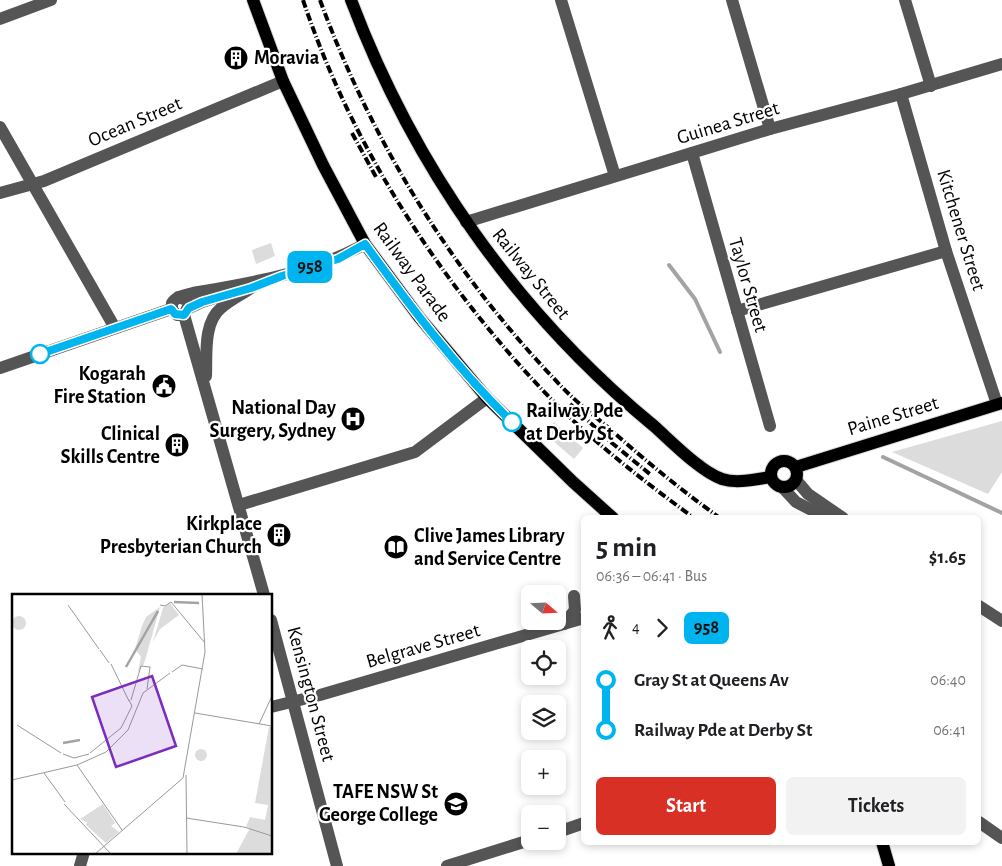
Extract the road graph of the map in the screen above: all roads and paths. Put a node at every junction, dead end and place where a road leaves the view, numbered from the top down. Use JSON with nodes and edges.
{"nodes":[{"id":1,"x":51,"y":0,"type":"edge"},
{"id":2,"x":253,"y":0,"type":"edge"},
{"id":3,"x":351,"y":0,"type":"edge"},
{"id":4,"x":561,"y":0,"type":"edge"},
{"id":5,"x":732,"y":0,"type":"edge"},
{"id":6,"x":906,"y":0,"type":"edge"},
{"id":7,"x":0,"y":19,"type":"edge"},
{"id":8,"x":1002,"y":64,"type":"edge"},
{"id":9,"x":283,"y":81,"type":"junction"},
{"id":10,"x":931,"y":86,"type":"junction"},
{"id":11,"x":901,"y":94,"type":"junction"},
{"id":12,"x":0,"y":127,"type":"edge"},
{"id":13,"x":770,"y":129,"type":"junction"},
{"id":14,"x":692,"y":153,"type":"junction"},
{"id":15,"x":615,"y":176,"type":"junction"},
{"id":16,"x":32,"y":183,"type":"junction"},
{"id":17,"x":0,"y":193,"type":"edge"},
{"id":18,"x":466,"y":222,"type":"junction"},
{"id":19,"x":365,"y":244,"type":"junction"},
{"id":20,"x":946,"y":251,"type":"junction"},
{"id":21,"x":282,"y":276,"type":"junction"},
{"id":22,"x":251,"y":288,"type":"junction"},
{"id":23,"x":178,"y":297,"type":"junction"},
{"id":24,"x":171,"y":309,"type":"junction"},
{"id":25,"x":737,"y":311,"type":"junction"},
{"id":26,"x":186,"y":312,"type":"junction"},
{"id":27,"x":115,"y":328,"type":"junction"},
{"id":28,"x":0,"y":368,"type":"edge"},
{"id":29,"x":206,"y":388,"type":"junction"},
{"id":30,"x":487,"y":398,"type":"junction"},
{"id":31,"x":999,"y":404,"type":"edge"},
{"id":32,"x":770,"y":426,"type":"dead end"},
{"id":33,"x":796,"y":474,"type":"junction"},
{"id":34,"x":771,"y":477,"type":"junction"},
{"id":35,"x":782,"y":487,"type":"junction"},
{"id":36,"x":239,"y":505,"type":"junction"},
{"id":37,"x":610,"y":515,"type":"edge"},
{"id":38,"x":821,"y":515,"type":"edge"},
{"id":39,"x":839,"y":515,"type":"edge"},
{"id":40,"x":264,"y":594,"type":"edge"},
{"id":41,"x":574,"y":596,"type":"dead end"},
{"id":42,"x":981,"y":607,"type":"edge"},
{"id":43,"x":581,"y":619,"type":"edge"},
{"id":44,"x":566,"y":621,"type":"edge"},
{"id":45,"x":1002,"y":621,"type":"edge"},
{"id":46,"x":566,"y":623,"type":"edge"},
{"id":47,"x":272,"y":624,"type":"edge"},
{"id":48,"x":544,"y":630,"type":"edge"},
{"id":49,"x":294,"y":701,"type":"junction"},
{"id":50,"x":272,"y":707,"type":"edge"},
{"id":51,"x":981,"y":823,"type":"edge"},
{"id":52,"x":581,"y":825,"type":"edge"},
{"id":53,"x":566,"y":830,"type":"edge"},
{"id":54,"x":1002,"y":838,"type":"edge"},
{"id":55,"x":521,"y":843,"type":"edge"},
{"id":56,"x":883,"y":845,"type":"edge"},
{"id":57,"x":337,"y":866,"type":"edge"},
{"id":58,"x":446,"y":866,"type":"edge"},
{"id":59,"x":889,"y":866,"type":"edge"}],
"edges":[{"from":1,"to":7,"type":"street"},
{"from":2,"to":9,"type":"main road","name":"Railway Parade"},
{"from":3,"to":18,"type":"main road","name":"Railway Street"},
{"from":4,"to":15,"type":"street"},
{"from":5,"to":13,"type":"street"},
{"from":6,"to":10,"type":"street"},
{"from":8,"to":10,"type":"street","name":"Guinea Street"},
{"from":9,"to":16,"type":"street","name":"Ocean Street"},
{"from":9,"to":19,"type":"main road","name":"Railway Parade"},
{"from":10,"to":11,"type":"street","name":"Guinea Street"},
{"from":11,"to":13,"type":"street","name":"Guinea Street"},
{"from":11,"to":20,"type":"street","name":"Kitchener Street"},
{"from":12,"to":16,"type":"street"},
{"from":13,"to":14,"type":"street","name":"Guinea Street"},
{"from":14,"to":15,"type":"street","name":"Guinea Street"},
{"from":14,"to":25,"type":"street","name":"Taylor Street"},
{"from":15,"to":18,"type":"street","name":"Guinea Street"},
{"from":16,"to":17,"type":"street","name":"Ocean Street"},
{"from":16,"to":27,"type":"street"},
{"from":18,"to":34,"type":"main road","name":"Railway Street"},
{"from":19,"to":21,"type":"street"},
{"from":19,"to":30,"type":"main road","name":"Railway Parade"},
{"from":20,"to":25,"type":"street"},
{"from":20,"to":31,"type":"street","name":"Kitchener Street"},
{"from":21,"to":22,"type":"street"},
{"from":21,"to":23,"type":"street"},
{"from":22,"to":26,"type":"street"},
{"from":22,"to":29,"type":"street"},
{"from":23,"to":24,"type":"street"},
{"from":23,"to":26,"type":"street"},
{"from":24,"to":26,"type":"street"},
{"from":24,"to":27,"type":"street"},
{"from":25,"to":32,"type":"street","name":"Taylor Street"},
{"from":26,"to":29,"type":"street"},
{"from":27,"to":28,"type":"street"},
{"from":29,"to":36,"type":"street"},
{"from":30,"to":36,"type":"street"},
{"from":30,"to":37,"type":"main road","name":"Railway Parade"},
{"from":31,"to":33,"type":"main road","name":"Paine Street"},
{"from":33,"to":34,"type":"main road"},
{"from":33,"to":35,"type":"main road"},
{"from":33,"to":39,"type":"street"},
{"from":34,"to":35,"type":"main road"},
{"from":35,"to":38,"type":"street"},
{"from":36,"to":40,"type":"street"},
{"from":41,"to":44,"type":"street"},
{"from":42,"to":45,"type":"street"},
{"from":43,"to":46,"type":"street","name":"Belgrave Street"},
{"from":47,"to":49,"type":"street","name":"Kensington Street"},
{"from":48,"to":49,"type":"street","name":"Belgrave Street"},
{"from":49,"to":50,"type":"street","name":"Belgrave Street"},
{"from":49,"to":57,"type":"street","name":"Kensington Street"},
{"from":51,"to":54,"type":"street"},
{"from":52,"to":53,"type":"street"},
{"from":55,"to":58,"type":"street"},
{"from":56,"to":59,"type":"main road"}]}
